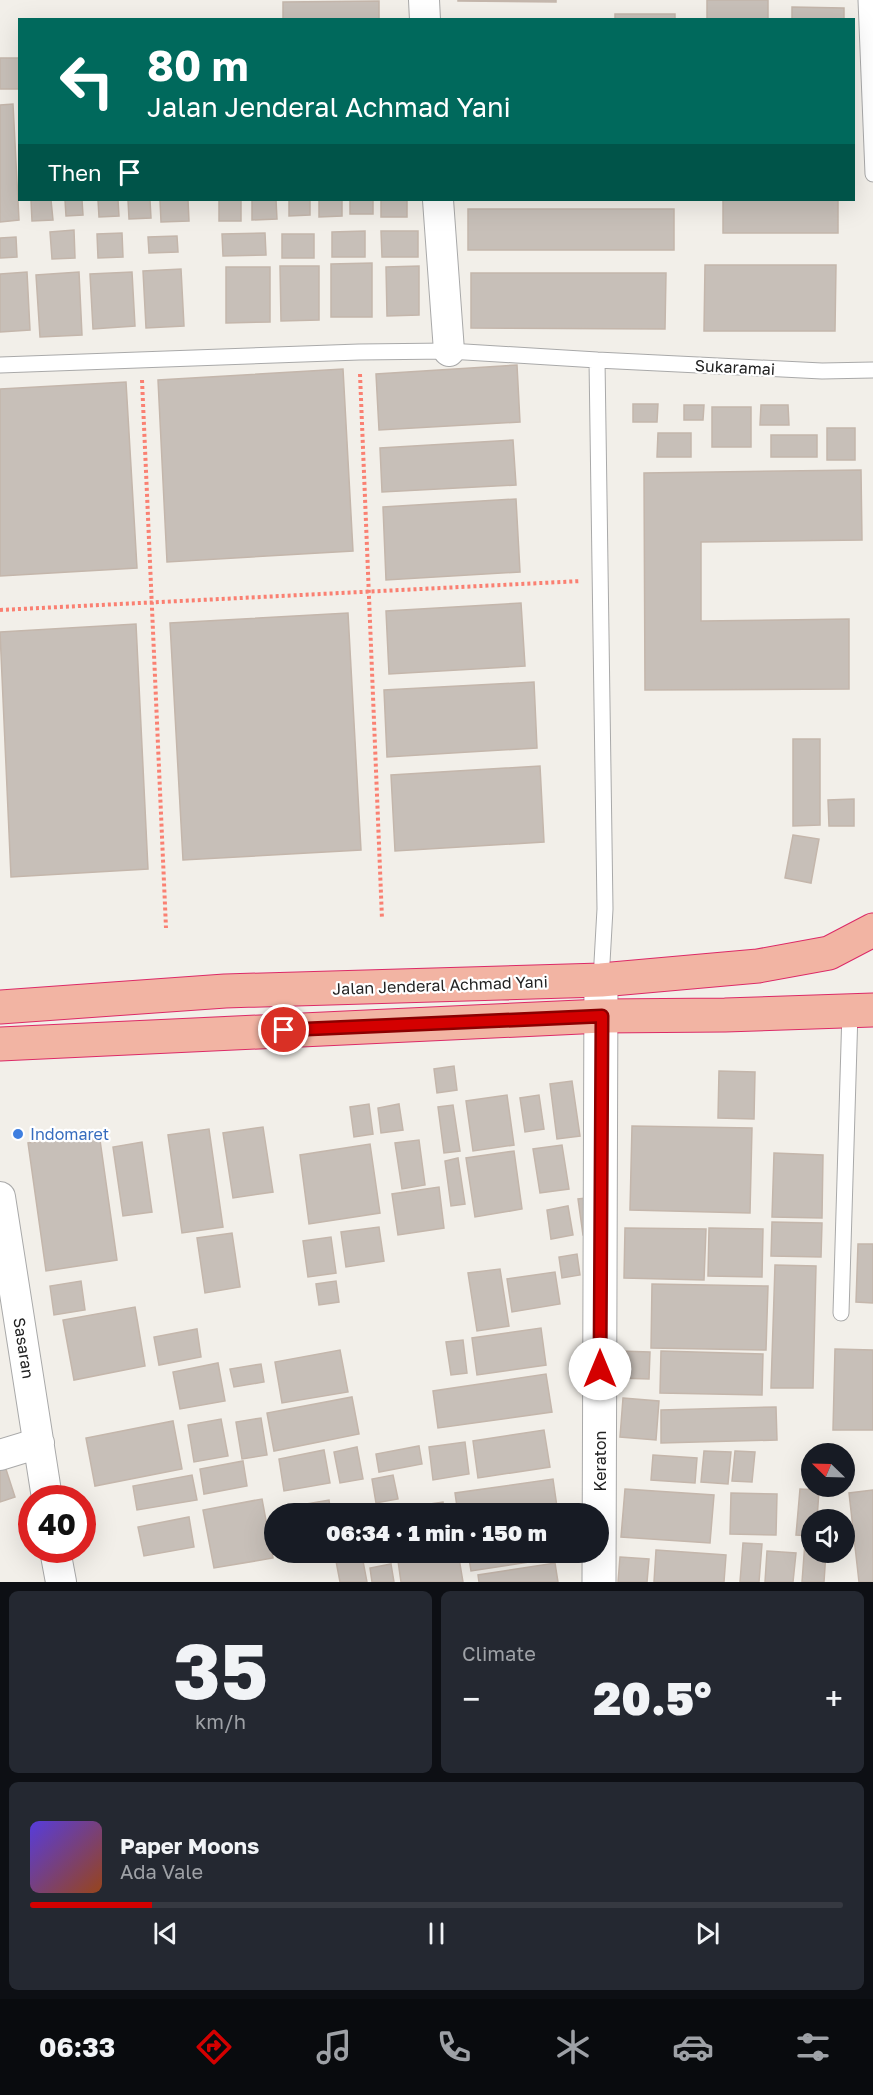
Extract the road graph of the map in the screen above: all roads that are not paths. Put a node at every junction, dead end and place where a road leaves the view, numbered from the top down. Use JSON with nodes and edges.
{"nodes":[{"id":1,"x":424,"y":0,"type":"edge"},
{"id":2,"x":866,"y":0,"type":"edge"},
{"id":3,"x":425,"y":18,"type":"edge"},
{"id":4,"x":873,"y":174,"type":"edge"},
{"id":5,"x":438,"y":201,"type":"edge"},
{"id":6,"x":449,"y":351,"type":"junction"},
{"id":7,"x":597,"y":360,"type":"junction"},
{"id":8,"x":0,"y":365,"type":"edge"},
{"id":9,"x":873,"y":370,"type":"edge"},
{"id":10,"x":873,"y":930,"type":"edge"},
{"id":11,"x":601,"y":980,"type":"junction"},
{"id":12,"x":0,"y":1007,"type":"edge"},
{"id":13,"x":862,"y":1011,"type":"edge"},
{"id":14,"x":602,"y":1016,"type":"junction"},
{"id":15,"x":0,"y":1044,"type":"edge"},
{"id":16,"x":0,"y":1197,"type":"edge"},
{"id":17,"x":841,"y":1312,"type":"dead end"},
{"id":18,"x":39,"y":1443,"type":"junction"},
{"id":19,"x":0,"y":1455,"type":"edge"},
{"id":20,"x":45,"y":1485,"type":"edge"},
{"id":21,"x":57,"y":1563,"type":"edge"},
{"id":22,"x":60,"y":1582,"type":"edge"},
{"id":23,"x":599,"y":1582,"type":"edge"}],
"edges":[{"from":1,"to":3,"type":"street"},
{"from":2,"to":4,"type":"lane"},
{"from":5,"to":6,"type":"street"},
{"from":6,"to":7,"type":"lane","name":"Sukaramai"},
{"from":6,"to":8,"type":"lane","name":"Sukaramai"},
{"from":7,"to":9,"type":"lane","name":"Sukaramai"},
{"from":7,"to":11,"type":"lane"},
{"from":10,"to":11,"type":"highway","name":"Jalan Jenderal Achmad Yani"},
{"from":11,"to":12,"type":"highway","name":"Jalan Jenderal Achmad Yani"},
{"from":11,"to":14,"type":"street","name":"Keraton"},
{"from":13,"to":14,"type":"highway"},
{"from":13,"to":17,"type":"lane"},
{"from":14,"to":15,"type":"highway"},
{"from":14,"to":23,"type":"street","name":"Keraton"},
{"from":16,"to":18,"type":"street","name":"Sasaran"},
{"from":18,"to":19,"type":"street"},
{"from":18,"to":20,"type":"street","name":"Sasaran"},
{"from":21,"to":22,"type":"street"}]}
